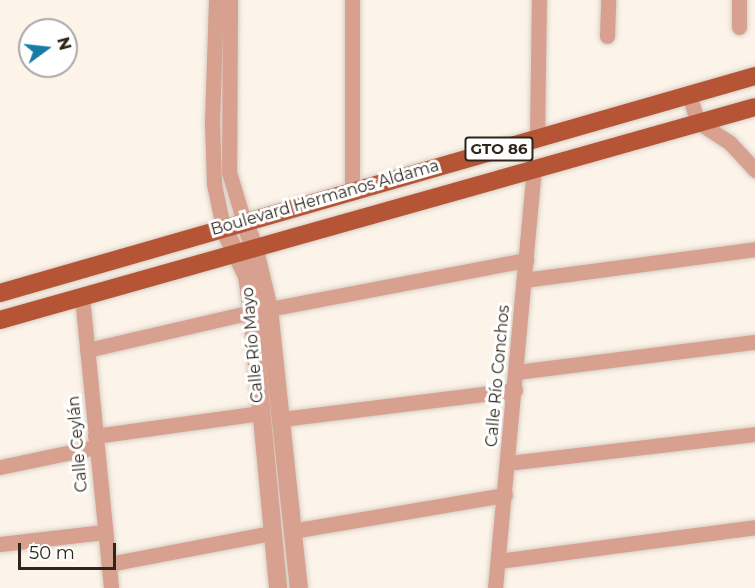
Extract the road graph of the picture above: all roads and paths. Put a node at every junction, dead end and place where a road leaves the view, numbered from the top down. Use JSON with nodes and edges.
{"nodes":[{"id":1,"x":216,"y":0,"type":"edge"},
{"id":2,"x":230,"y":0,"type":"edge"},
{"id":3,"x":352,"y":0,"type":"edge"},
{"id":4,"x":539,"y":0,"type":"edge"},
{"id":5,"x":608,"y":0,"type":"edge"},
{"id":6,"x":739,"y":0,"type":"edge"},
{"id":7,"x":739,"y":27,"type":"dead end"},
{"id":8,"x":608,"y":36,"type":"dead end"},
{"id":9,"x":755,"y":76,"type":"edge"},
{"id":10,"x":689,"y":95,"type":"junction"},
{"id":11,"x":755,"y":107,"type":"edge"},
{"id":12,"x":212,"y":123,"type":"junction"},
{"id":13,"x":698,"y":123,"type":"junction"},
{"id":14,"x":229,"y":124,"type":"junction"},
{"id":15,"x":537,"y":138,"type":"junction"},
{"id":16,"x":534,"y":167,"type":"junction"},
{"id":17,"x":755,"y":170,"type":"edge"},
{"id":18,"x":352,"y":190,"type":"junction"},
{"id":19,"x":244,"y":222,"type":"junction"},
{"id":20,"x":223,"y":227,"type":"junction"},
{"id":21,"x":246,"y":248,"type":"junction"},
{"id":22,"x":755,"y":249,"type":"edge"},
{"id":23,"x":526,"y":260,"type":"junction"},
{"id":24,"x":524,"y":280,"type":"junction"},
{"id":25,"x":0,"y":293,"type":"edge"},
{"id":26,"x":82,"y":297,"type":"junction"},
{"id":27,"x":261,"y":310,"type":"junction"},
{"id":28,"x":0,"y":320,"type":"edge"},
{"id":29,"x":755,"y":342,"type":"edge"},
{"id":30,"x":87,"y":350,"type":"junction"},
{"id":31,"x":516,"y":372,"type":"junction"},
{"id":32,"x":515,"y":390,"type":"junction"},
{"id":33,"x":260,"y":413,"type":"junction"},
{"id":34,"x":282,"y":418,"type":"junction"},
{"id":35,"x":755,"y":434,"type":"edge"},
{"id":36,"x":95,"y":441,"type":"junction"},
{"id":37,"x":508,"y":464,"type":"junction"},
{"id":38,"x":0,"y":467,"type":"edge"},
{"id":39,"x":505,"y":495,"type":"junction"},
{"id":40,"x":755,"y":527,"type":"edge"},
{"id":41,"x":292,"y":531,"type":"junction"},
{"id":42,"x":104,"y":532,"type":"junction"},
{"id":43,"x":271,"y":533,"type":"junction"},
{"id":44,"x":0,"y":544,"type":"edge"},
{"id":45,"x":498,"y":561,"type":"junction"},
{"id":46,"x":109,"y":564,"type":"junction"},
{"id":47,"x":111,"y":588,"type":"edge"},
{"id":48,"x":278,"y":588,"type":"edge"},
{"id":49,"x":299,"y":588,"type":"edge"},
{"id":50,"x":495,"y":588,"type":"edge"}],
"edges":[{"from":1,"to":12,"type":"street","name":"Calle Río Mayo"},
{"from":2,"to":14,"type":"street","name":"Calle Río Mayo"},
{"from":3,"to":18,"type":"street"},
{"from":4,"to":15,"type":"street"},
{"from":5,"to":8,"type":"street"},
{"from":6,"to":7,"type":"street"},
{"from":9,"to":10,"type":"main road","name":"Boulevard Hermanos Aldama","number":"GTO 86"},
{"from":10,"to":13,"type":"street"},
{"from":10,"to":15,"type":"main road","name":"Boulevard Hermanos Aldama","number":"GTO 86"},
{"from":11,"to":13,"type":"main road","name":"Boulevard Hermanos Aldama","number":"GTO 86"},
{"from":12,"to":14,"type":"street"},
{"from":12,"to":20,"type":"street","name":"Calle Río Mayo"},
{"from":13,"to":16,"type":"main road","name":"Boulevard Hermanos Aldama","number":"GTO 86"},
{"from":13,"to":17,"type":"street"},
{"from":14,"to":19,"type":"street","name":"Calle Río Mayo"},
{"from":15,"to":18,"type":"main road","name":"Boulevard Hermanos Aldama","number":"GTO 86"},
{"from":16,"to":21,"type":"main road","name":"Boulevard Hermanos Aldama","number":"GTO 86"},
{"from":16,"to":23,"type":"street","name":"Calle Río Conchos"},
{"from":18,"to":19,"type":"main road","name":"Boulevard Hermanos Aldama","number":"GTO 86"},
{"from":19,"to":20,"type":"main road","name":"Boulevard Hermanos Aldama","number":"GTO 86"},
{"from":19,"to":21,"type":"street","name":"Calle Río Mayo"},
{"from":20,"to":21,"type":"street","name":"Calle Río Mayo"},
{"from":20,"to":25,"type":"main road","name":"Boulevard Hermanos Aldama","number":"GTO 86"},
{"from":21,"to":26,"type":"main road","name":"Boulevard Hermanos Aldama","number":"GTO 86"},
{"from":21,"to":27,"type":"street","name":"Calle Río Mayo"},
{"from":22,"to":24,"type":"street"},
{"from":23,"to":24,"type":"street","name":"Calle Río Conchos"},
{"from":23,"to":27,"type":"street"},
{"from":24,"to":31,"type":"street","name":"Calle Río Conchos"},
{"from":26,"to":28,"type":"main road","name":"Boulevard Hermanos Aldama","number":"GTO 86"},
{"from":26,"to":30,"type":"street","name":"Calle Ceylán"},
{"from":27,"to":30,"type":"street"},
{"from":27,"to":33,"type":"street","name":"Calle Río Mayo"},
{"from":27,"to":34,"type":"street","name":"Calle Río Mayo"},
{"from":29,"to":31,"type":"street"},
{"from":30,"to":36,"type":"street","name":"Calle Ceylán"},
{"from":31,"to":32,"type":"street","name":"Calle Río Conchos"},
{"from":32,"to":34,"type":"street"},
{"from":32,"to":37,"type":"street","name":"Calle Río Conchos"},
{"from":33,"to":36,"type":"street"},
{"from":33,"to":43,"type":"street","name":"Calle Río Mayo"},
{"from":34,"to":41,"type":"street","name":"Calle Río Mayo"},
{"from":35,"to":37,"type":"street"},
{"from":36,"to":38,"type":"street"},
{"from":36,"to":42,"type":"street","name":"Calle Ceylán"},
{"from":37,"to":39,"type":"street","name":"Calle Río Conchos"},
{"from":39,"to":41,"type":"street"},
{"from":39,"to":45,"type":"street","name":"Calle Río Conchos"},
{"from":40,"to":45,"type":"street"},
{"from":41,"to":49,"type":"street","name":"Calle Río Mayo"},
{"from":42,"to":44,"type":"street"},
{"from":42,"to":46,"type":"street","name":"Calle Ceylán"},
{"from":43,"to":46,"type":"street"},
{"from":43,"to":48,"type":"street","name":"Calle Río Mayo"},
{"from":45,"to":50,"type":"street","name":"Calle Río Conchos"},
{"from":46,"to":47,"type":"street","name":"Calle Ceylán"}]}
